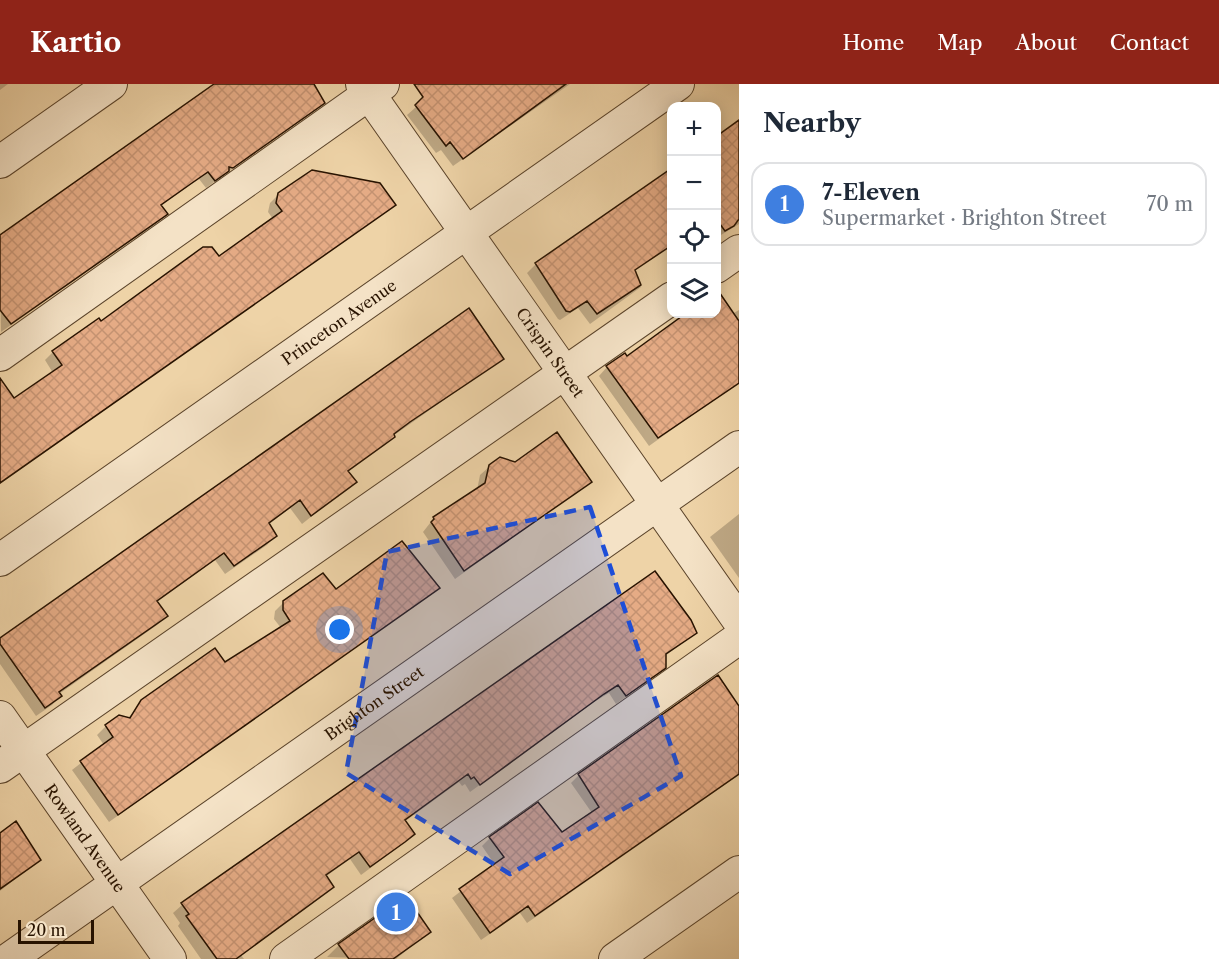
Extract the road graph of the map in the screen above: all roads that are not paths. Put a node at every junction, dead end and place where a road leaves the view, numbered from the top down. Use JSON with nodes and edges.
{"nodes":[{"id":1,"x":111,"y":84,"type":"edge"},
{"id":2,"x":678,"y":84,"type":"edge"},
{"id":3,"x":371,"y":87,"type":"edge"},
{"id":4,"x":0,"y":162,"type":"edge"},
{"id":5,"x":467,"y":232,"type":"junction"},
{"id":6,"x":739,"y":251,"type":"edge"},
{"id":7,"x":721,"y":264,"type":"edge"},
{"id":8,"x":667,"y":302,"type":"edge"},
{"id":9,"x":0,"y":355,"type":"edge"},
{"id":10,"x":565,"y":373,"type":"junction"},
{"id":11,"x":739,"y":447,"type":"edge"},
{"id":12,"x":657,"y":504,"type":"junction"},
{"id":13,"x":0,"y":560,"type":"edge"},
{"id":14,"x":739,"y":621,"type":"edge"},
{"id":15,"x":739,"y":638,"type":"edge"},
{"id":16,"x":0,"y":717,"type":"edge"},
{"id":17,"x":12,"y":759,"type":"edge"},
{"id":18,"x":739,"y":872,"type":"edge"},
{"id":19,"x":117,"y":883,"type":"junction"},
{"id":20,"x":9,"y":959,"type":"edge"},
{"id":21,"x":170,"y":959,"type":"edge"},
{"id":22,"x":286,"y":959,"type":"edge"},
{"id":23,"x":615,"y":959,"type":"edge"}],
"edges":[{"from":1,"to":4,"type":"street"},
{"from":2,"to":5,"type":"street","name":"Princeton Avenue"},
{"from":3,"to":5,"type":"street","name":"Crispin Street"},
{"from":3,"to":9,"type":"street"},
{"from":5,"to":10,"type":"street","name":"Crispin Street"},
{"from":5,"to":13,"type":"street","name":"Princeton Avenue"},
{"from":6,"to":7,"type":"street"},
{"from":8,"to":10,"type":"street"},
{"from":10,"to":12,"type":"street","name":"Crispin Street"},
{"from":10,"to":17,"type":"street"},
{"from":11,"to":12,"type":"street","name":"Brighton Street"},
{"from":12,"to":14,"type":"street","name":"Crispin Street"},
{"from":12,"to":19,"type":"street","name":"Brighton Street"},
{"from":15,"to":22,"type":"street"},
{"from":16,"to":17,"type":"street","name":"Rowland Avenue"},
{"from":17,"to":19,"type":"street","name":"Rowland Avenue"},
{"from":18,"to":23,"type":"street"},
{"from":19,"to":20,"type":"street","name":"Brighton Street"},
{"from":19,"to":21,"type":"street","name":"Rowland Avenue"}]}
